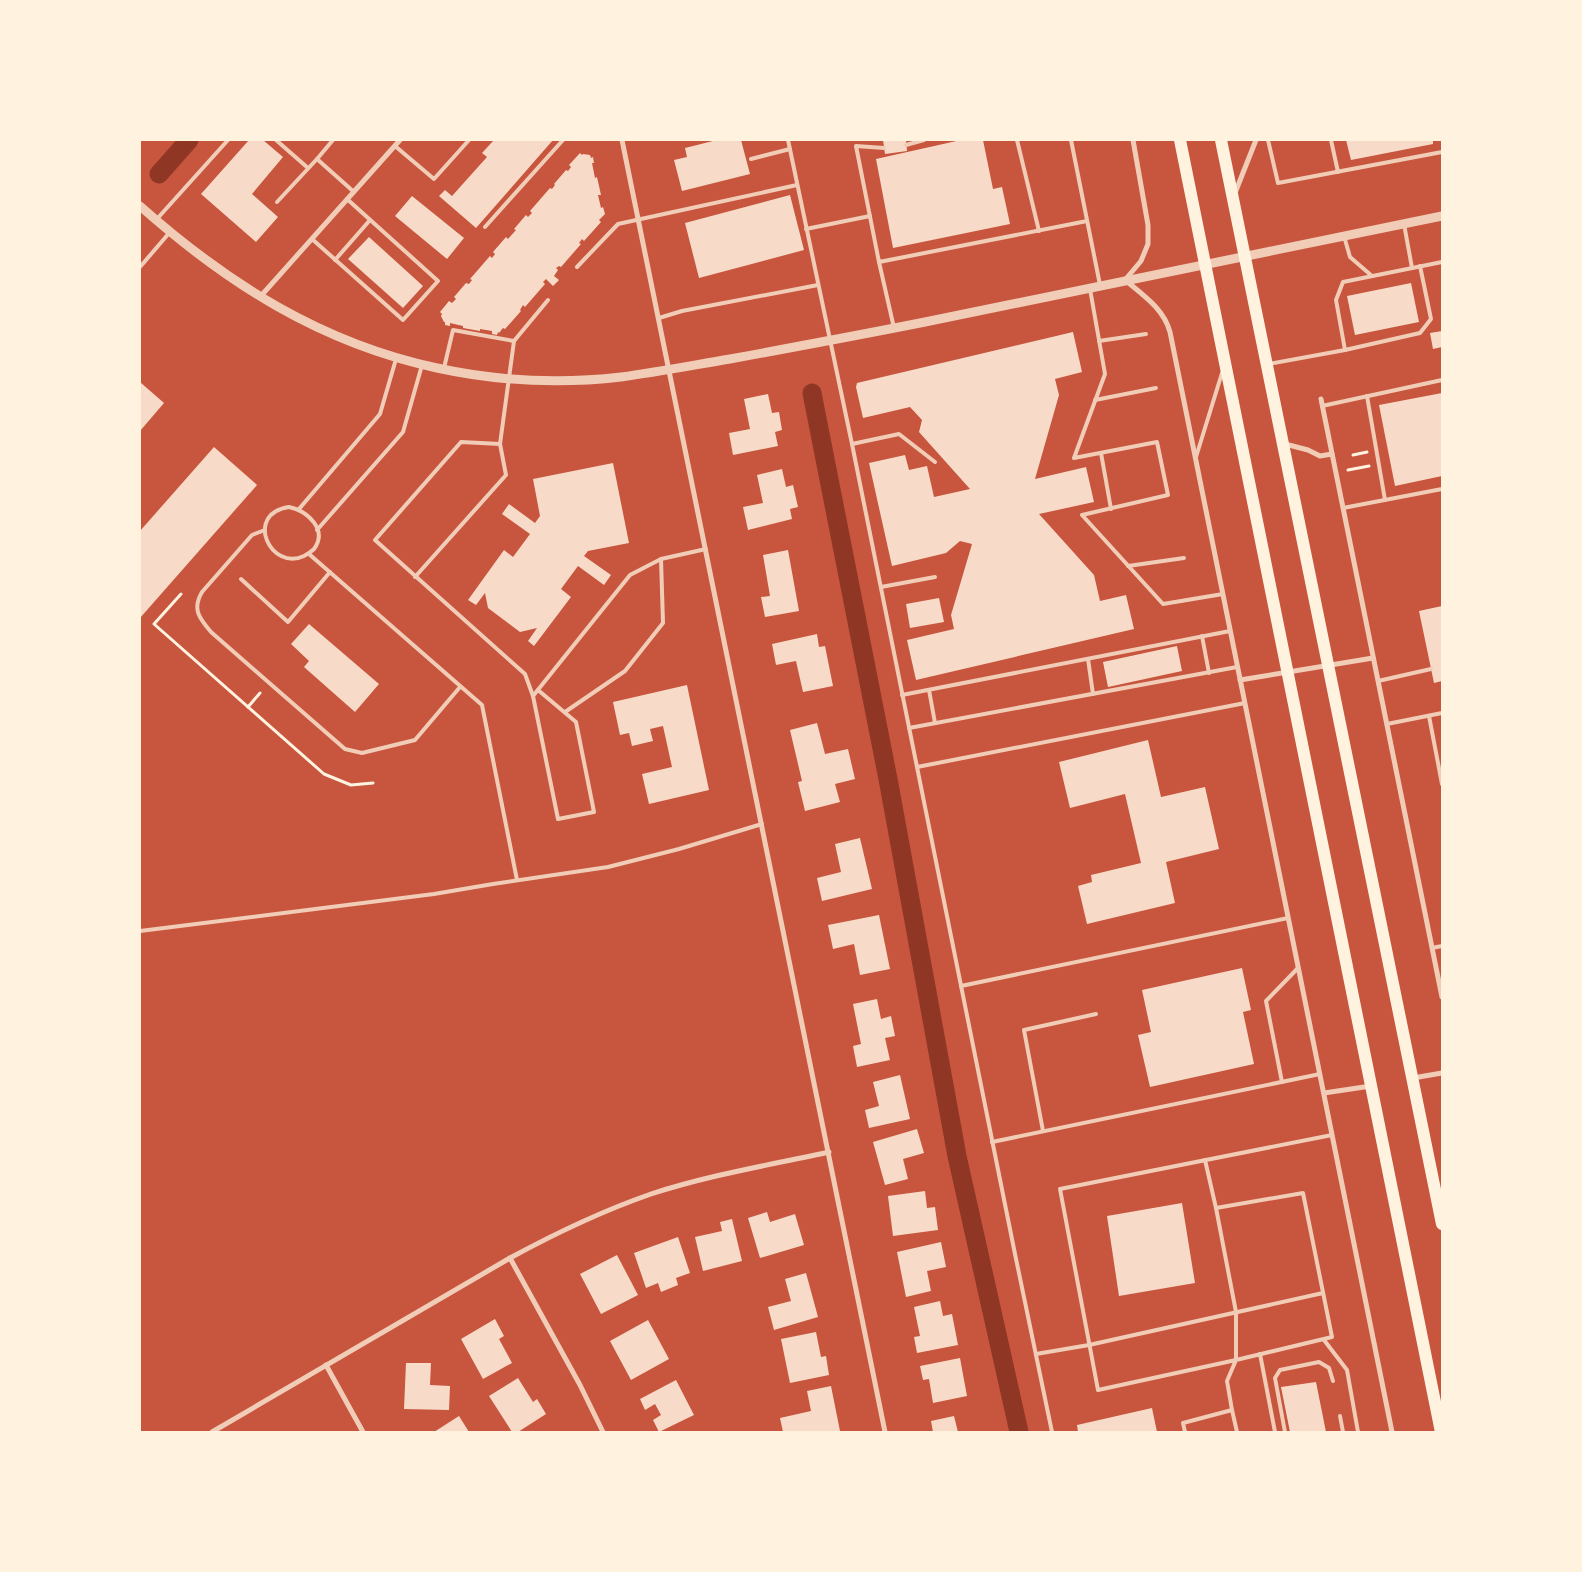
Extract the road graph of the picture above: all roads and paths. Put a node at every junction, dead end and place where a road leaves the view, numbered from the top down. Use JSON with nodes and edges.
{"nodes":[{"id":1,"x":228,"y":140,"type":"edge"},
{"id":2,"x":276,"y":140,"type":"edge"},
{"id":3,"x":333,"y":140,"type":"edge"},
{"id":4,"x":400,"y":140,"type":"edge"},
{"id":5,"x":469,"y":140,"type":"edge"},
{"id":6,"x":562,"y":140,"type":"edge"},
{"id":7,"x":622,"y":140,"type":"edge"},
{"id":8,"x":788,"y":140,"type":"edge"},
{"id":9,"x":924,"y":140,"type":"edge"},
{"id":10,"x":1017,"y":140,"type":"edge"},
{"id":11,"x":1071,"y":140,"type":"edge"},
{"id":12,"x":1133,"y":140,"type":"edge"},
{"id":13,"x":1180,"y":140,"type":"edge"},
{"id":14,"x":1221,"y":140,"type":"edge"},
{"id":15,"x":1256,"y":140,"type":"edge"},
{"id":16,"x":1268,"y":140,"type":"edge"},
{"id":17,"x":1331,"y":140,"type":"edge"},
{"id":18,"x":906,"y":145,"type":"dead end"},
{"id":19,"x":395,"y":146,"type":"junction"},
{"id":20,"x":884,"y":148,"type":"dead end"},
{"id":21,"x":790,"y":149,"type":"junction"},
{"id":22,"x":1442,"y":152,"type":"edge"},
{"id":23,"x":316,"y":159,"type":"junction"},
{"id":24,"x":751,"y":159,"type":"dead end"},
{"id":25,"x":308,"y":168,"type":"junction"},
{"id":26,"x":1338,"y":172,"type":"junction"},
{"id":27,"x":797,"y":185,"type":"junction"},
{"id":28,"x":354,"y":192,"type":"junction"},
{"id":29,"x":1233,"y":198,"type":"junction"},
{"id":30,"x":347,"y":199,"type":"junction"},
{"id":31,"x":277,"y":202,"type":"dead end"},
{"id":32,"x":140,"y":206,"type":"edge"},
{"id":33,"x":870,"y":216,"type":"junction"},
{"id":34,"x":1442,"y":216,"type":"edge"},
{"id":35,"x":638,"y":218,"type":"junction"},
{"id":36,"x":156,"y":220,"type":"junction"},
{"id":37,"x":370,"y":220,"type":"junction"},
{"id":38,"x":1087,"y":221,"type":"junction"},
{"id":39,"x":1404,"y":224,"type":"junction"},
{"id":40,"x":485,"y":228,"type":"dead end"},
{"id":41,"x":806,"y":229,"type":"junction"},
{"id":42,"x":1038,"y":231,"type":"junction"},
{"id":43,"x":170,"y":232,"type":"junction"},
{"id":44,"x":1344,"y":236,"type":"junction"},
{"id":45,"x":312,"y":239,"type":"junction"},
{"id":46,"x":1245,"y":256,"type":"junction"},
{"id":47,"x":335,"y":260,"type":"junction"},
{"id":48,"x":879,"y":262,"type":"junction"},
{"id":49,"x":1442,"y":262,"type":"edge"},
{"id":50,"x":1205,"y":264,"type":"junction"},
{"id":51,"x":1420,"y":266,"type":"junction"},
{"id":52,"x":140,"y":267,"type":"edge"},
{"id":53,"x":577,"y":267,"type":"dead end"},
{"id":54,"x":1412,"y":268,"type":"junction"},
{"id":55,"x":1372,"y":276,"type":"junction"},
{"id":56,"x":1126,"y":280,"type":"junction"},
{"id":57,"x":818,"y":285,"type":"junction"},
{"id":58,"x":1100,"y":285,"type":"junction"},
{"id":59,"x":1089,"y":287,"type":"junction"},
{"id":60,"x":260,"y":297,"type":"junction"},
{"id":61,"x":548,"y":300,"type":"dead end"},
{"id":62,"x":659,"y":318,"type":"junction"},
{"id":63,"x":894,"y":328,"type":"junction"},
{"id":64,"x":1146,"y":334,"type":"dead end"},
{"id":65,"x":514,"y":341,"type":"junction"},
{"id":66,"x":1099,"y":341,"type":"junction"},
{"id":67,"x":829,"y":342,"type":"junction"},
{"id":68,"x":1345,"y":350,"type":"junction"},
{"id":69,"x":396,"y":357,"type":"junction"},
{"id":70,"x":422,"y":364,"type":"junction"},
{"id":71,"x":1225,"y":364,"type":"junction"},
{"id":72,"x":1267,"y":365,"type":"junction"},
{"id":73,"x":444,"y":369,"type":"junction"},
{"id":74,"x":669,"y":369,"type":"junction"},
{"id":75,"x":509,"y":378,"type":"junction"},
{"id":76,"x":1442,"y":380,"type":"edge"},
{"id":77,"x":1156,"y":388,"type":"dead end"},
{"id":78,"x":1367,"y":396,"type":"junction"},
{"id":79,"x":1321,"y":399,"type":"dead end"},
{"id":80,"x":1095,"y":400,"type":"junction"},
{"id":81,"x":1322,"y":406,"type":"junction"},
{"id":82,"x":1283,"y":443,"type":"junction"},
{"id":83,"x":500,"y":444,"type":"junction"},
{"id":84,"x":852,"y":444,"type":"junction"},
{"id":85,"x":1101,"y":453,"type":"junction"},
{"id":86,"x":1332,"y":454,"type":"junction"},
{"id":87,"x":1195,"y":459,"type":"junction"},
{"id":88,"x":935,"y":462,"type":"dead end"},
{"id":89,"x":1442,"y":488,"type":"edge"},
{"id":90,"x":1385,"y":500,"type":"junction"},
{"id":91,"x":1343,"y":508,"type":"junction"},
{"id":92,"x":299,"y":509,"type":"junction"},
{"id":93,"x":1111,"y":509,"type":"junction"},
{"id":94,"x":265,"y":530,"type":"junction"},
{"id":95,"x":317,"y":530,"type":"junction"},
{"id":96,"x":706,"y":549,"type":"junction"},
{"id":97,"x":309,"y":554,"type":"junction"},
{"id":98,"x":661,"y":558,"type":"junction"},
{"id":99,"x":1184,"y":558,"type":"dead end"},
{"id":100,"x":1128,"y":566,"type":"junction"},
{"id":101,"x":330,"y":572,"type":"junction"},
{"id":102,"x":415,"y":577,"type":"junction"},
{"id":103,"x":935,"y":577,"type":"dead end"},
{"id":104,"x":241,"y":579,"type":"dead end"},
{"id":105,"x":880,"y":587,"type":"junction"},
{"id":106,"x":181,"y":594,"type":"dead end"},
{"id":107,"x":1223,"y":594,"type":"junction"},
{"id":108,"x":1230,"y":631,"type":"junction"},
{"id":109,"x":1202,"y":636,"type":"junction"},
{"id":110,"x":1373,"y":658,"type":"junction"},
{"id":111,"x":1088,"y":659,"type":"junction"},
{"id":112,"x":1328,"y":666,"type":"junction"},
{"id":113,"x":1237,"y":667,"type":"junction"},
{"id":114,"x":1431,"y":670,"type":"dead end"},
{"id":115,"x":1288,"y":672,"type":"junction"},
{"id":116,"x":1209,"y":673,"type":"junction"},
{"id":117,"x":1240,"y":680,"type":"junction"},
{"id":118,"x":1378,"y":681,"type":"junction"},
{"id":119,"x":460,"y":687,"type":"junction"},
{"id":120,"x":538,"y":690,"type":"junction"},
{"id":121,"x":929,"y":690,"type":"junction"},
{"id":122,"x":260,"y":693,"type":"dead end"},
{"id":123,"x":1093,"y":694,"type":"junction"},
{"id":124,"x":902,"y":695,"type":"junction"},
{"id":125,"x":533,"y":696,"type":"junction"},
{"id":126,"x":1245,"y":703,"type":"junction"},
{"id":127,"x":248,"y":707,"type":"junction"},
{"id":128,"x":565,"y":712,"type":"junction"},
{"id":129,"x":1442,"y":713,"type":"edge"},
{"id":130,"x":1429,"y":716,"type":"junction"},
{"id":131,"x":935,"y":723,"type":"junction"},
{"id":132,"x":1387,"y":724,"type":"junction"},
{"id":133,"x":909,"y":728,"type":"junction"},
{"id":134,"x":917,"y":768,"type":"junction"},
{"id":135,"x":373,"y":783,"type":"dead end"},
{"id":136,"x":1442,"y":784,"type":"edge"},
{"id":137,"x":762,"y":824,"type":"junction"},
{"id":138,"x":517,"y":880,"type":"junction"},
{"id":139,"x":1288,"y":918,"type":"junction"},
{"id":140,"x":140,"y":931,"type":"edge"},
{"id":141,"x":1442,"y":946,"type":"edge"},
{"id":142,"x":1432,"y":948,"type":"junction"},
{"id":143,"x":1298,"y":968,"type":"junction"},
{"id":144,"x":960,"y":986,"type":"junction"},
{"id":145,"x":1442,"y":997,"type":"edge"},
{"id":146,"x":1096,"y":1014,"type":"dead end"},
{"id":147,"x":1442,"y":1073,"type":"edge"},
{"id":148,"x":1320,"y":1074,"type":"junction"},
{"id":149,"x":1412,"y":1079,"type":"junction"},
{"id":150,"x":1282,"y":1082,"type":"junction"},
{"id":151,"x":1371,"y":1086,"type":"junction"},
{"id":152,"x":1324,"y":1094,"type":"junction"},
{"id":153,"x":1043,"y":1131,"type":"junction"},
{"id":154,"x":1332,"y":1134,"type":"junction"},
{"id":155,"x":992,"y":1142,"type":"junction"},
{"id":156,"x":828,"y":1152,"type":"junction"},
{"id":157,"x":1205,"y":1160,"type":"junction"},
{"id":158,"x":1216,"y":1208,"type":"junction"},
{"id":159,"x":1442,"y":1224,"type":"edge"},
{"id":160,"x":510,"y":1258,"type":"junction"},
{"id":161,"x":1323,"y":1293,"type":"junction"},
{"id":162,"x":1236,"y":1312,"type":"junction"},
{"id":163,"x":1324,"y":1340,"type":"junction"},
{"id":164,"x":1089,"y":1344,"type":"junction"},
{"id":165,"x":1036,"y":1354,"type":"junction"},
{"id":166,"x":1260,"y":1354,"type":"junction"},
{"id":167,"x":1236,"y":1360,"type":"junction"},
{"id":168,"x":326,"y":1365,"type":"junction"},
{"id":169,"x":1333,"y":1381,"type":"dead end"},
{"id":170,"x":1232,"y":1410,"type":"junction"},
{"id":171,"x":1340,"y":1416,"type":"dead end"},
{"id":172,"x":212,"y":1432,"type":"edge"},
{"id":173,"x":363,"y":1432,"type":"edge"},
{"id":174,"x":604,"y":1432,"type":"edge"},
{"id":175,"x":885,"y":1432,"type":"edge"},
{"id":176,"x":1052,"y":1432,"type":"edge"},
{"id":177,"x":1185,"y":1432,"type":"edge"},
{"id":178,"x":1237,"y":1432,"type":"edge"},
{"id":179,"x":1276,"y":1432,"type":"edge"},
{"id":180,"x":1285,"y":1432,"type":"edge"},
{"id":181,"x":1343,"y":1432,"type":"edge"},
{"id":182,"x":1358,"y":1432,"type":"edge"},
{"id":183,"x":1392,"y":1432,"type":"edge"},
{"id":184,"x":1441,"y":1432,"type":"edge"}],
"edges":[{"from":1,"to":36,"type":"lane"},
{"from":2,"to":25,"type":"lane"},
{"from":3,"to":23,"type":"lane"},
{"from":4,"to":19,"type":"street"},
{"from":5,"to":19,"type":"lane"},
{"from":6,"to":40,"type":"lane"},
{"from":7,"to":35,"type":"street"},
{"from":8,"to":21,"type":"lane"},
{"from":9,"to":18,"type":"lane"},
{"from":10,"to":42,"type":"lane"},
{"from":11,"to":38,"type":"lane"},
{"from":12,"to":56,"type":"street"},
{"from":13,"to":50,"type":"main road"},
{"from":14,"to":29,"type":"main road"},
{"from":15,"to":29,"type":"street"},
{"from":16,"to":26,"type":"lane"},
{"from":17,"to":26,"type":"lane"},
{"from":19,"to":28,"type":"street"},
{"from":20,"to":33,"type":"lane"},
{"from":21,"to":24,"type":"lane"},
{"from":21,"to":27,"type":"lane"},
{"from":22,"to":26,"type":"lane"},
{"from":23,"to":25,"type":"lane"},
{"from":23,"to":28,"type":"lane"},
{"from":25,"to":31,"type":"lane"},
{"from":27,"to":35,"type":"lane"},
{"from":27,"to":41,"type":"lane"},
{"from":28,"to":30,"type":"street"},
{"from":29,"to":46,"type":"main road"},
{"from":30,"to":37,"type":"lane"},
{"from":30,"to":45,"type":"street"},
{"from":32,"to":36,"type":"street"},
{"from":33,"to":41,"type":"lane"},
{"from":33,"to":48,"type":"lane"},
{"from":34,"to":39,"type":"street"},
{"from":35,"to":53,"type":"lane"},
{"from":35,"to":62,"type":"street"},
{"from":36,"to":43,"type":"street"},
{"from":37,"to":47,"type":"lane"},
{"from":37,"to":47,"type":"lane"},
{"from":38,"to":42,"type":"lane"},
{"from":38,"to":58,"type":"lane"},
{"from":39,"to":44,"type":"street"},
{"from":39,"to":54,"type":"lane"},
{"from":41,"to":57,"type":"lane"},
{"from":42,"to":48,"type":"lane"},
{"from":43,"to":52,"type":"lane"},
{"from":43,"to":60,"type":"street"},
{"from":44,"to":46,"type":"street"},
{"from":44,"to":55,"type":"lane"},
{"from":45,"to":47,"type":"lane"},
{"from":45,"to":60,"type":"street"},
{"from":46,"to":50,"type":"street"},
{"from":46,"to":72,"type":"main road"},
{"from":48,"to":63,"type":"lane"},
{"from":49,"to":51,"type":"lane"},
{"from":50,"to":56,"type":"street"},
{"from":50,"to":71,"type":"main road"},
{"from":51,"to":54,"type":"lane"},
{"from":51,"to":68,"type":"lane"},
{"from":54,"to":55,"type":"lane"},
{"from":55,"to":68,"type":"lane"},
{"from":56,"to":58,"type":"street"},
{"from":56,"to":87,"type":"street"},
{"from":57,"to":62,"type":"lane"},
{"from":57,"to":67,"type":"lane"},
{"from":58,"to":59,"type":"street"},
{"from":59,"to":63,"type":"street"},
{"from":59,"to":66,"type":"lane"},
{"from":60,"to":69,"type":"street"},
{"from":61,"to":65,"type":"lane"},
{"from":62,"to":74,"type":"street"},
{"from":63,"to":67,"type":"street"},
{"from":64,"to":66,"type":"lane"},
{"from":65,"to":73,"type":"lane"},
{"from":65,"to":75,"type":"lane"},
{"from":66,"to":80,"type":"lane"},
{"from":67,"to":74,"type":"street"},
{"from":67,"to":84,"type":"lane"},
{"from":68,"to":72,"type":"lane"},
{"from":69,"to":70,"type":"street"},
{"from":69,"to":92,"type":"lane"},
{"from":70,"to":73,"type":"street"},
{"from":70,"to":95,"type":"lane"},
{"from":71,"to":87,"type":"lane"},
{"from":71,"to":115,"type":"main road"},
{"from":72,"to":82,"type":"main road"},
{"from":73,"to":75,"type":"street"},
{"from":74,"to":75,"type":"street"},
{"from":74,"to":96,"type":"street"},
{"from":75,"to":83,"type":"lane"},
{"from":76,"to":78,"type":"lane"},
{"from":77,"to":80,"type":"lane"},
{"from":78,"to":81,"type":"lane"},
{"from":78,"to":90,"type":"lane"},
{"from":79,"to":81,"type":"street"},
{"from":80,"to":85,"type":"lane"},
{"from":81,"to":86,"type":"street"},
{"from":82,"to":86,"type":"street"},
{"from":82,"to":112,"type":"main road"},
{"from":83,"to":102,"type":"lane"},
{"from":83,"to":102,"type":"lane"},
{"from":84,"to":88,"type":"lane"},
{"from":84,"to":105,"type":"lane"},
{"from":85,"to":93,"type":"lane"},
{"from":85,"to":93,"type":"lane"},
{"from":86,"to":91,"type":"street"},
{"from":87,"to":107,"type":"street"},
{"from":89,"to":90,"type":"lane"},
{"from":90,"to":91,"type":"lane"},
{"from":91,"to":110,"type":"street"},
{"from":92,"to":94,"type":"lane"},
{"from":92,"to":95,"type":"lane"},
{"from":93,"to":100,"type":"lane"},
{"from":94,"to":97,"type":"lane"},
{"from":94,"to":119,"type":"lane"},
{"from":95,"to":97,"type":"lane"},
{"from":96,"to":98,"type":"lane"},
{"from":96,"to":137,"type":"street"},
{"from":97,"to":101,"type":"lane"},
{"from":98,"to":120,"type":"lane"},
{"from":98,"to":128,"type":"lane"},
{"from":99,"to":100,"type":"lane"},
{"from":100,"to":107,"type":"lane"},
{"from":101,"to":104,"type":"lane"},
{"from":101,"to":119,"type":"lane"},
{"from":102,"to":125,"type":"lane"},
{"from":103,"to":105,"type":"lane"},
{"from":105,"to":124,"type":"lane"},
{"from":106,"to":127,"type":"path"},
{"from":107,"to":108,"type":"street"},
{"from":108,"to":109,"type":"lane"},
{"from":108,"to":113,"type":"street"},
{"from":109,"to":111,"type":"lane"},
{"from":109,"to":116,"type":"lane"},
{"from":110,"to":112,"type":"street"},
{"from":110,"to":118,"type":"street"},
{"from":111,"to":121,"type":"lane"},
{"from":111,"to":123,"type":"lane"},
{"from":112,"to":115,"type":"street"},
{"from":112,"to":149,"type":"main road"},
{"from":113,"to":116,"type":"lane"},
{"from":113,"to":117,"type":"street"},
{"from":114,"to":118,"type":"lane"},
{"from":115,"to":117,"type":"street"},
{"from":115,"to":151,"type":"main road"},
{"from":116,"to":123,"type":"lane"},
{"from":117,"to":126,"type":"street"},
{"from":118,"to":132,"type":"street"},
{"from":119,"to":138,"type":"lane"},
{"from":120,"to":125,"type":"lane"},
{"from":120,"to":128,"type":"lane"},
{"from":121,"to":124,"type":"lane"},
{"from":121,"to":131,"type":"lane"},
{"from":122,"to":127,"type":"path"},
{"from":123,"to":131,"type":"lane"},
{"from":124,"to":133,"type":"lane"},
{"from":125,"to":128,"type":"lane"},
{"from":126,"to":134,"type":"lane"},
{"from":126,"to":139,"type":"street"},
{"from":127,"to":135,"type":"path"},
{"from":129,"to":130,"type":"lane"},
{"from":130,"to":132,"type":"lane"},
{"from":130,"to":136,"type":"lane"},
{"from":131,"to":133,"type":"lane"},
{"from":132,"to":142,"type":"street"},
{"from":133,"to":134,"type":"lane"},
{"from":134,"to":144,"type":"lane"},
{"from":137,"to":138,"type":"lane"},
{"from":137,"to":156,"type":"street"},
{"from":138,"to":140,"type":"lane"},
{"from":139,"to":143,"type":"street"},
{"from":139,"to":144,"type":"lane"},
{"from":141,"to":142,"type":"lane"},
{"from":142,"to":145,"type":"street"},
{"from":143,"to":148,"type":"street"},
{"from":143,"to":150,"type":"lane"},
{"from":144,"to":155,"type":"lane"},
{"from":146,"to":153,"type":"lane"},
{"from":147,"to":149,"type":"street"},
{"from":148,"to":150,"type":"lane"},
{"from":148,"to":152,"type":"street"},
{"from":149,"to":159,"type":"main road"},
{"from":150,"to":153,"type":"lane"},
{"from":151,"to":152,"type":"street"},
{"from":151,"to":184,"type":"main road"},
{"from":152,"to":154,"type":"street"},
{"from":153,"to":155,"type":"lane"},
{"from":154,"to":157,"type":"lane"},
{"from":154,"to":183,"type":"street"},
{"from":155,"to":165,"type":"lane"},
{"from":156,"to":160,"type":"street"},
{"from":156,"to":175,"type":"street"},
{"from":157,"to":158,"type":"lane"},
{"from":157,"to":164,"type":"lane"},
{"from":158,"to":161,"type":"lane"},
{"from":158,"to":162,"type":"lane"},
{"from":160,"to":168,"type":"street"},
{"from":160,"to":174,"type":"street"},
{"from":161,"to":162,"type":"lane"},
{"from":161,"to":163,"type":"lane"},
{"from":162,"to":164,"type":"lane"},
{"from":162,"to":167,"type":"lane"},
{"from":163,"to":166,"type":"lane"},
{"from":163,"to":182,"type":"lane"},
{"from":164,"to":165,"type":"lane"},
{"from":164,"to":167,"type":"lane"},
{"from":165,"to":176,"type":"lane"},
{"from":166,"to":167,"type":"lane"},
{"from":166,"to":179,"type":"lane"},
{"from":167,"to":170,"type":"lane"},
{"from":168,"to":172,"type":"street"},
{"from":168,"to":173,"type":"street"},
{"from":169,"to":180,"type":"lane"},
{"from":170,"to":177,"type":"lane"},
{"from":170,"to":178,"type":"lane"},
{"from":171,"to":181,"type":"lane"}]}
